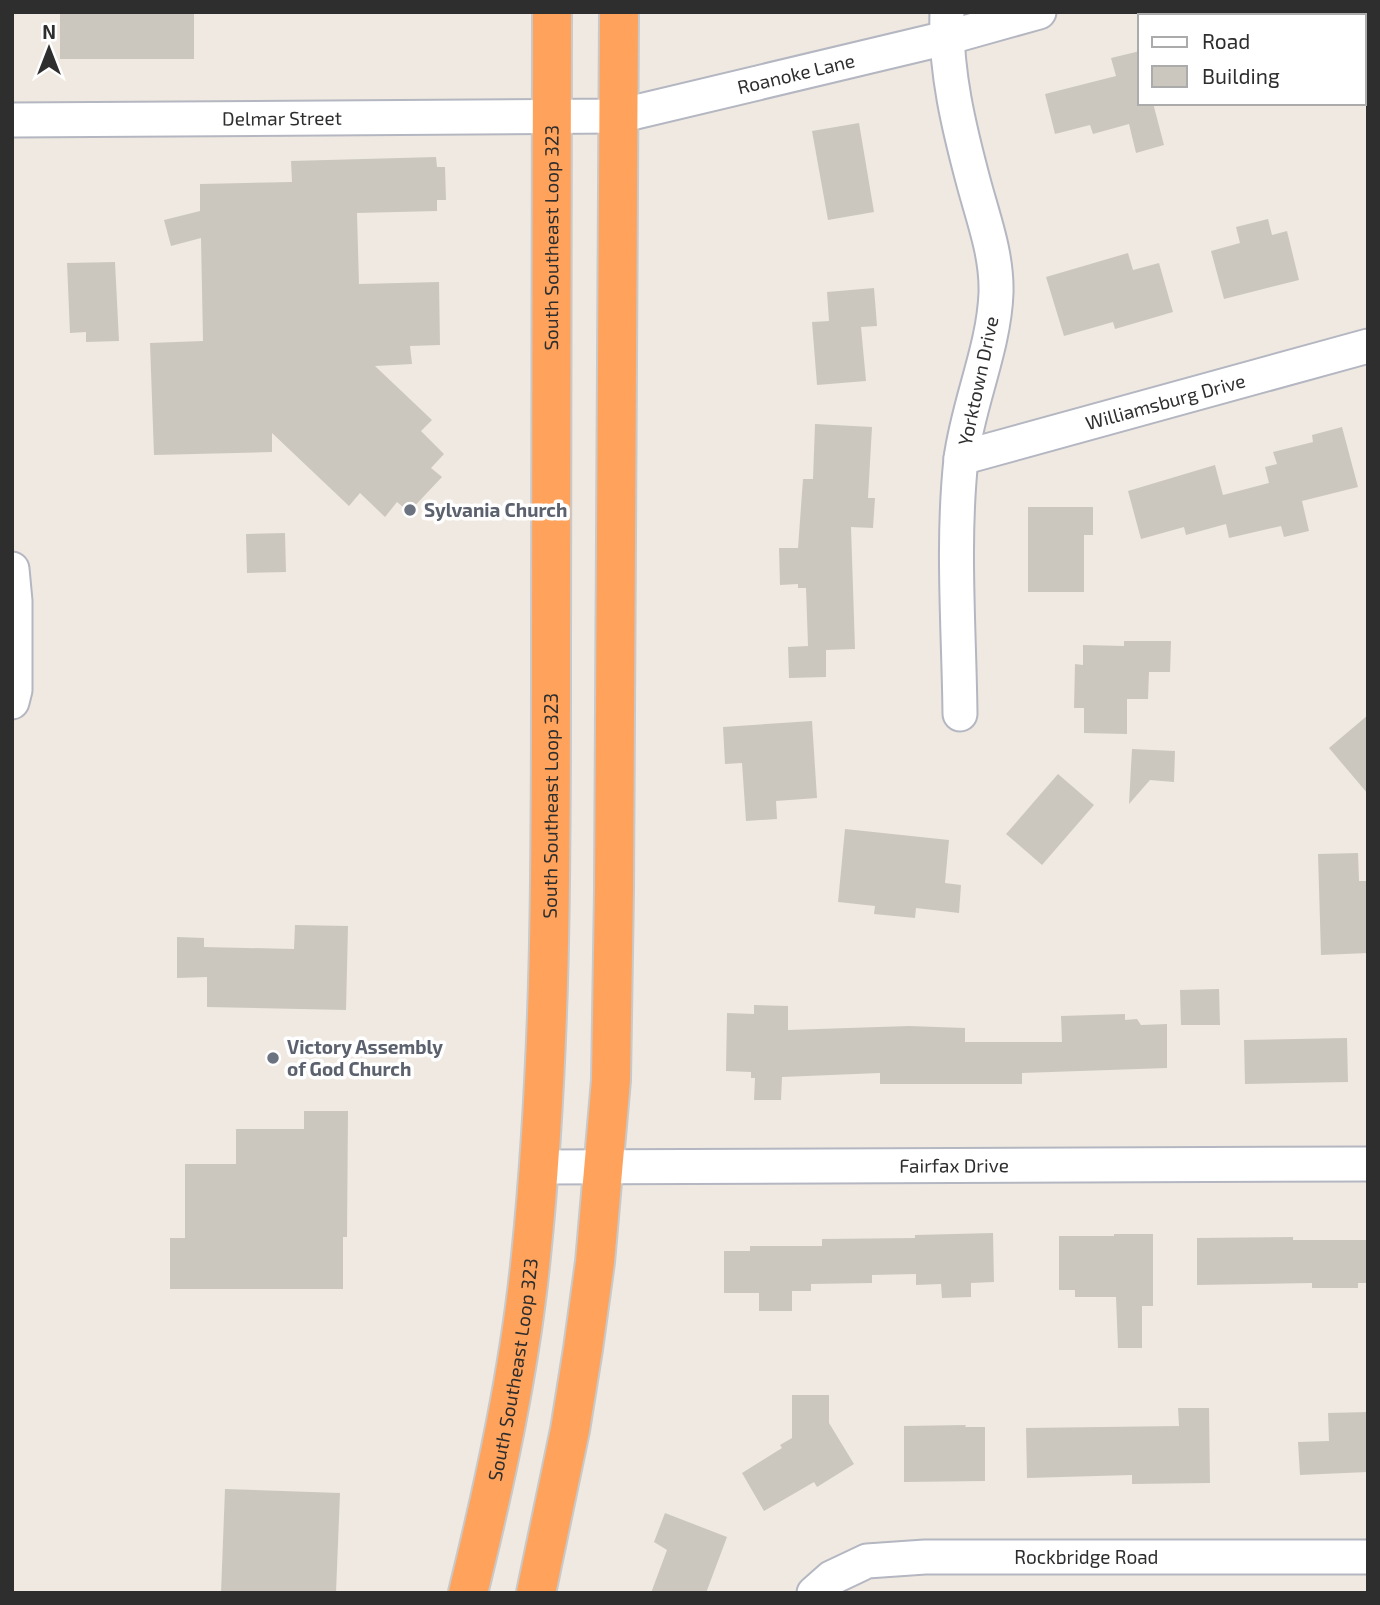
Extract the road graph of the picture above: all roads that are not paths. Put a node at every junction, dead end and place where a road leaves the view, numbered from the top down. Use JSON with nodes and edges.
{"nodes":[{"id":1,"x":552,"y":12,"type":"edge"},
{"id":2,"x":619,"y":12,"type":"edge"},
{"id":3,"x":1039,"y":12,"type":"edge"},
{"id":4,"x":946,"y":25,"type":"edge"},
{"id":5,"x":551,"y":115,"type":"junction"},
{"id":6,"x":619,"y":116,"type":"junction"},
{"id":7,"x":12,"y":120,"type":"edge"},
{"id":8,"x":1368,"y":346,"type":"edge"},
{"id":9,"x":961,"y":458,"type":"junction"},
{"id":10,"x":12,"y":569,"type":"edge"},
{"id":11,"x":12,"y":702,"type":"edge"},
{"id":12,"x":960,"y":714,"type":"dead end"},
{"id":13,"x":1368,"y":1164,"type":"edge"},
{"id":14,"x":539,"y":1167,"type":"junction"},
{"id":15,"x":603,"y":1167,"type":"junction"},
{"id":16,"x":1368,"y":1557,"type":"edge"},
{"id":17,"x":468,"y":1593,"type":"edge"},
{"id":18,"x":536,"y":1593,"type":"edge"},
{"id":19,"x":814,"y":1593,"type":"edge"}],
"edges":[{"from":1,"to":5,"type":"highway","name":"South Southeast Loop 323"},
{"from":2,"to":6,"type":"highway"},
{"from":3,"to":4,"type":"street","name":"Roanoke Lane"},
{"from":4,"to":6,"type":"street","name":"Roanoke Lane"},
{"from":4,"to":9,"type":"street","name":"Yorktown Drive"},
{"from":5,"to":6,"type":"street","name":"Roanoke Lane"},
{"from":5,"to":7,"type":"street","name":"Delmar Street"},
{"from":5,"to":14,"type":"highway","name":"South Southeast Loop 323"},
{"from":6,"to":15,"type":"highway"},
{"from":8,"to":9,"type":"street","name":"Williamsburg Drive"},
{"from":9,"to":12,"type":"street","name":"Yorktown Drive"},
{"from":10,"to":11,"type":"street"},
{"from":13,"to":15,"type":"street","name":"Fairfax Drive"},
{"from":14,"to":15,"type":"street","name":"Fairfax Drive"},
{"from":14,"to":17,"type":"highway","name":"South Southeast Loop 323"},
{"from":15,"to":18,"type":"highway"},
{"from":16,"to":19,"type":"street","name":"Rockbridge Road"}]}
